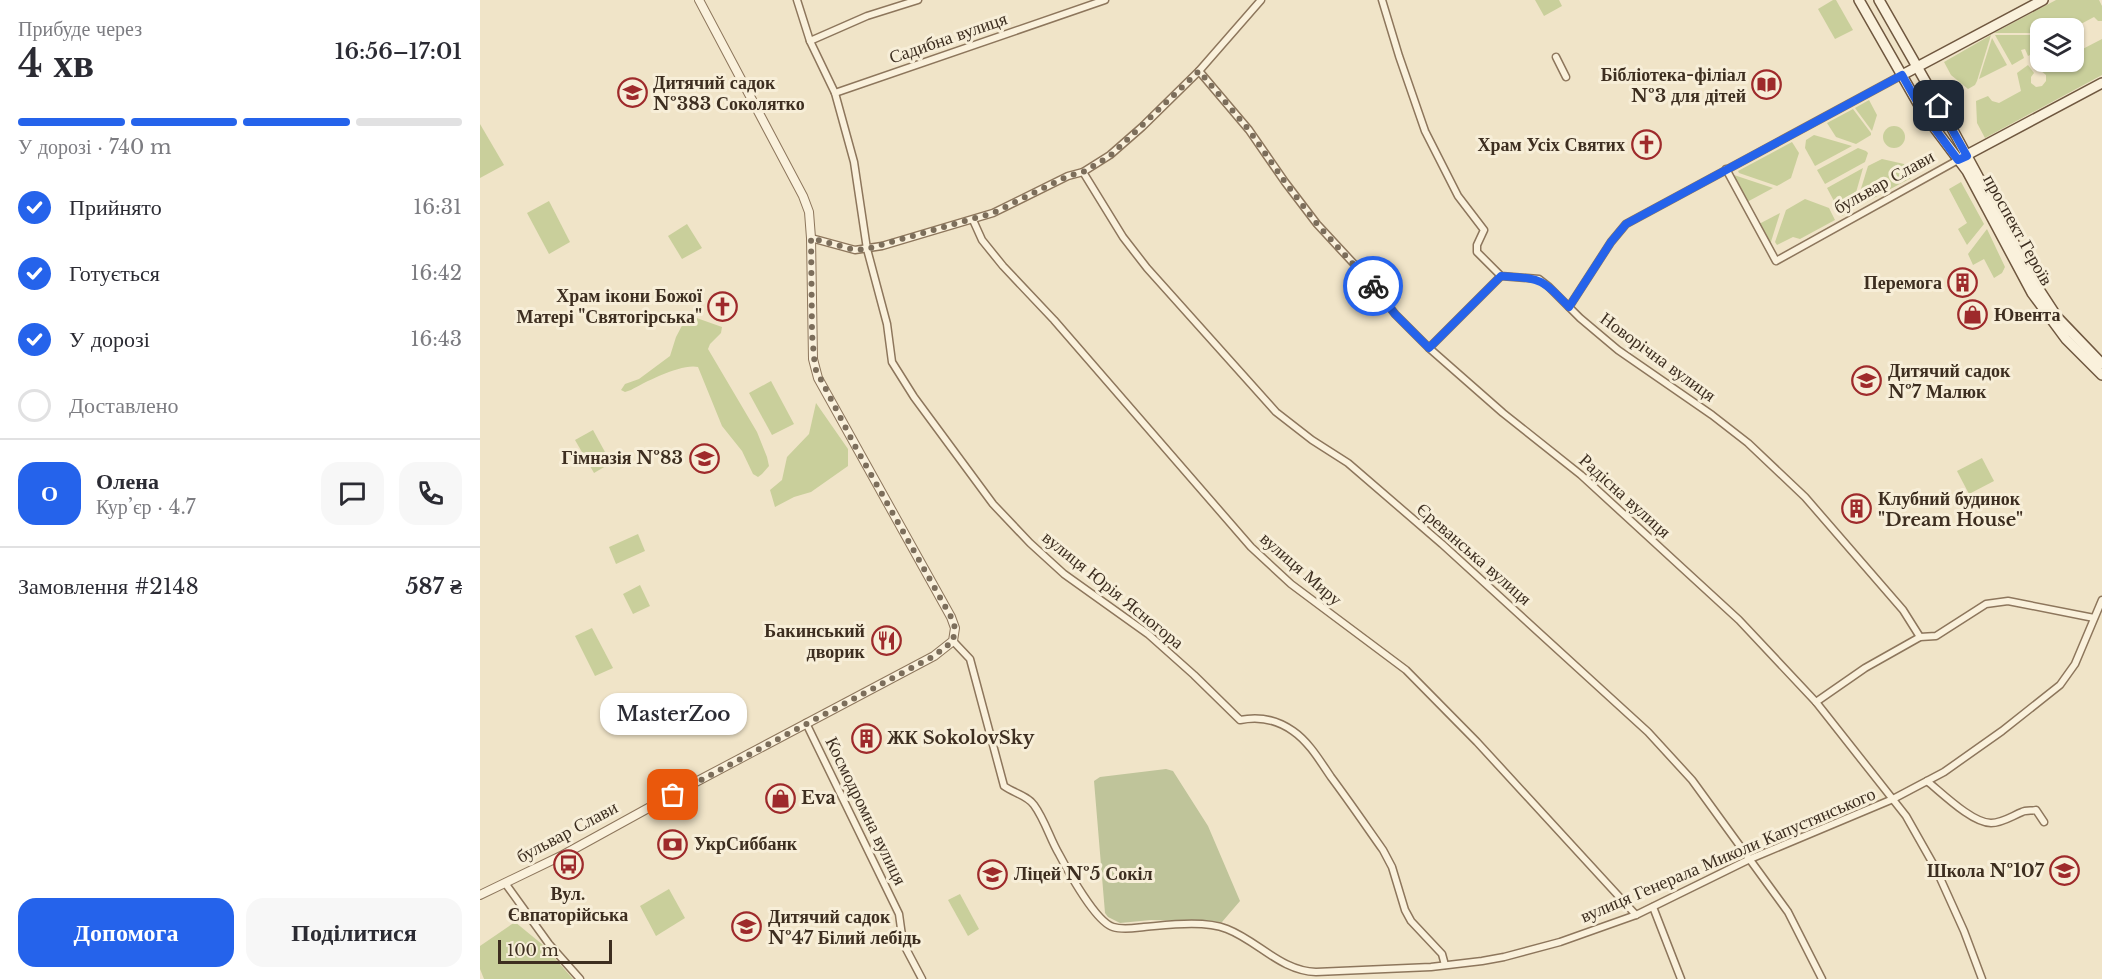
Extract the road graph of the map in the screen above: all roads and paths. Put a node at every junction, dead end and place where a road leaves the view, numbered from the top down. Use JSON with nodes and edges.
{"nodes":[{"id":1,"x":699,"y":0,"type":"edge"},
{"id":2,"x":797,"y":0,"type":"edge"},
{"id":3,"x":918,"y":0,"type":"edge"},
{"id":4,"x":1105,"y":0,"type":"edge"},
{"id":5,"x":1261,"y":0,"type":"edge"},
{"id":6,"x":1382,"y":0,"type":"edge"},
{"id":7,"x":1859,"y":0,"type":"edge"},
{"id":8,"x":1879,"y":0,"type":"edge"},
{"id":9,"x":2043,"y":0,"type":"edge"},
{"id":10,"x":810,"y":41,"type":"junction"},
{"id":11,"x":1556,"y":57,"type":"dead end"},
{"id":12,"x":1916,"y":68,"type":"junction"},
{"id":13,"x":1199,"y":71,"type":"junction"},
{"id":14,"x":1902,"y":75,"type":"junction"},
{"id":15,"x":1566,"y":78,"type":"dead end"},
{"id":16,"x":2102,"y":83,"type":"edge"},
{"id":17,"x":835,"y":93,"type":"junction"},
{"id":18,"x":1962,"y":158,"type":"junction"},
{"id":19,"x":1726,"y":170,"type":"junction"},
{"id":20,"x":1083,"y":172,"type":"junction"},
{"id":21,"x":973,"y":220,"type":"junction"},
{"id":22,"x":811,"y":238,"type":"junction"},
{"id":23,"x":867,"y":249,"type":"junction"},
{"id":24,"x":1501,"y":276,"type":"junction"},
{"id":25,"x":1569,"y":307,"type":"junction"},
{"id":26,"x":1429,"y":348,"type":"junction"},
{"id":27,"x":2102,"y":364,"type":"edge"},
{"id":28,"x":2102,"y":375,"type":"edge"},
{"id":29,"x":2102,"y":600,"type":"edge"},
{"id":30,"x":2094,"y":618,"type":"junction"},
{"id":31,"x":1920,"y":637,"type":"junction"},
{"id":32,"x":953,"y":641,"type":"junction"},
{"id":33,"x":1816,"y":702,"type":"junction"},
{"id":34,"x":806,"y":723,"type":"junction"},
{"id":35,"x":1927,"y":781,"type":"junction"},
{"id":36,"x":1893,"y":800,"type":"junction"},
{"id":37,"x":2044,"y":822,"type":"dead end"},
{"id":38,"x":1750,"y":859,"type":"junction"},
{"id":39,"x":505,"y":883,"type":"junction"},
{"id":40,"x":480,"y":895,"type":"edge"},
{"id":41,"x":1653,"y":907,"type":"junction"},
{"id":42,"x":1636,"y":915,"type":"junction"},
{"id":43,"x":1445,"y":965,"type":"junction"},
{"id":44,"x":580,"y":979,"type":"edge"},
{"id":45,"x":922,"y":979,"type":"edge"},
{"id":46,"x":1681,"y":979,"type":"edge"},
{"id":47,"x":1822,"y":979,"type":"edge"},
{"id":48,"x":1982,"y":979,"type":"edge"}],
"edges":[{"from":1,"to":22,"type":"street"},
{"from":2,"to":10,"type":"street","name":"вулиця Юрія Ясногора"},
{"from":3,"to":10,"type":"street"},
{"from":4,"to":17,"type":"street","name":"Садибна вулиця"},
{"from":5,"to":13,"type":"street"},
{"from":6,"to":24,"type":"street"},
{"from":7,"to":14,"type":"main road","name":"проспект Героїв"},
{"from":8,"to":12,"type":"main road","name":"проспект Героїв"},
{"from":9,"to":12,"type":"main road"},
{"from":10,"to":17,"type":"street","name":"вулиця Юрія Ясногора"},
{"from":11,"to":15,"type":"street"},
{"from":12,"to":14,"type":"main road"},
{"from":12,"to":18,"type":"main road","name":"проспект Героїв"},
{"from":13,"to":20,"type":"street"},
{"from":13,"to":26,"type":"street","name":"Радісна вулиця"},
{"from":14,"to":18,"type":"main road","name":"проспект Героїв"},
{"from":14,"to":19,"type":"street"},
{"from":16,"to":18,"type":"main road","name":"бульвар Слави"},
{"from":17,"to":23,"type":"street","name":"вулиця Юрія Ясногора"},
{"from":18,"to":19,"type":"street","name":"бульвар Слави"},
{"from":18,"to":27,"type":"main road","name":"проспект Героїв"},
{"from":18,"to":28,"type":"main road","name":"проспект Героїв"},
{"from":19,"to":25,"type":"street"},
{"from":20,"to":21,"type":"street"},
{"from":20,"to":38,"type":"street","name":"Єреванська вулиця"},
{"from":21,"to":23,"type":"street"},
{"from":21,"to":42,"type":"street","name":"вулиця Миру"},
{"from":22,"to":23,"type":"street"},
{"from":22,"to":32,"type":"street"},
{"from":23,"to":43,"type":"street","name":"вулиця Юрія Ясногора"},
{"from":24,"to":25,"type":"street","name":"Новорічна вулиця"},
{"from":24,"to":26,"type":"street"},
{"from":25,"to":31,"type":"street","name":"Новорічна вулиця"},
{"from":26,"to":33,"type":"street","name":"Радісна вулиця"},
{"from":29,"to":30,"type":"street","name":"вулиця Генерала Миколи Капустянського"},
{"from":30,"to":31,"type":"street"},
{"from":30,"to":35,"type":"street","name":"вулиця Генерала Миколи Капустянського"},
{"from":31,"to":33,"type":"street"},
{"from":32,"to":34,"type":"street","name":"бульвар Слави"},
{"from":32,"to":43,"type":"street","name":"вулиця Генерала Миколи Капустянського"},
{"from":33,"to":36,"type":"street","name":"Радісна вулиця"},
{"from":34,"to":39,"type":"street","name":"бульвар Слави"},
{"from":34,"to":45,"type":"street","name":"Космодромна вулиця"},
{"from":35,"to":36,"type":"street","name":"вулиця Генерала Миколи Капустянського"},
{"from":35,"to":37,"type":"street"},
{"from":36,"to":38,"type":"street","name":"вулиця Генерала Миколи Капустянського"},
{"from":36,"to":48,"type":"street","name":"Радісна вулиця"},
{"from":38,"to":41,"type":"street","name":"вулиця Генерала Миколи Капустянського"},
{"from":38,"to":47,"type":"street","name":"Єреванська вулиця"},
{"from":39,"to":40,"type":"street","name":"бульвар Слави"},
{"from":39,"to":44,"type":"street"},
{"from":41,"to":42,"type":"street","name":"вулиця Генерала Миколи Капустянського"},
{"from":41,"to":46,"type":"street"},
{"from":42,"to":43,"type":"street","name":"вулиця Генерала Миколи Капустянського"}]}
